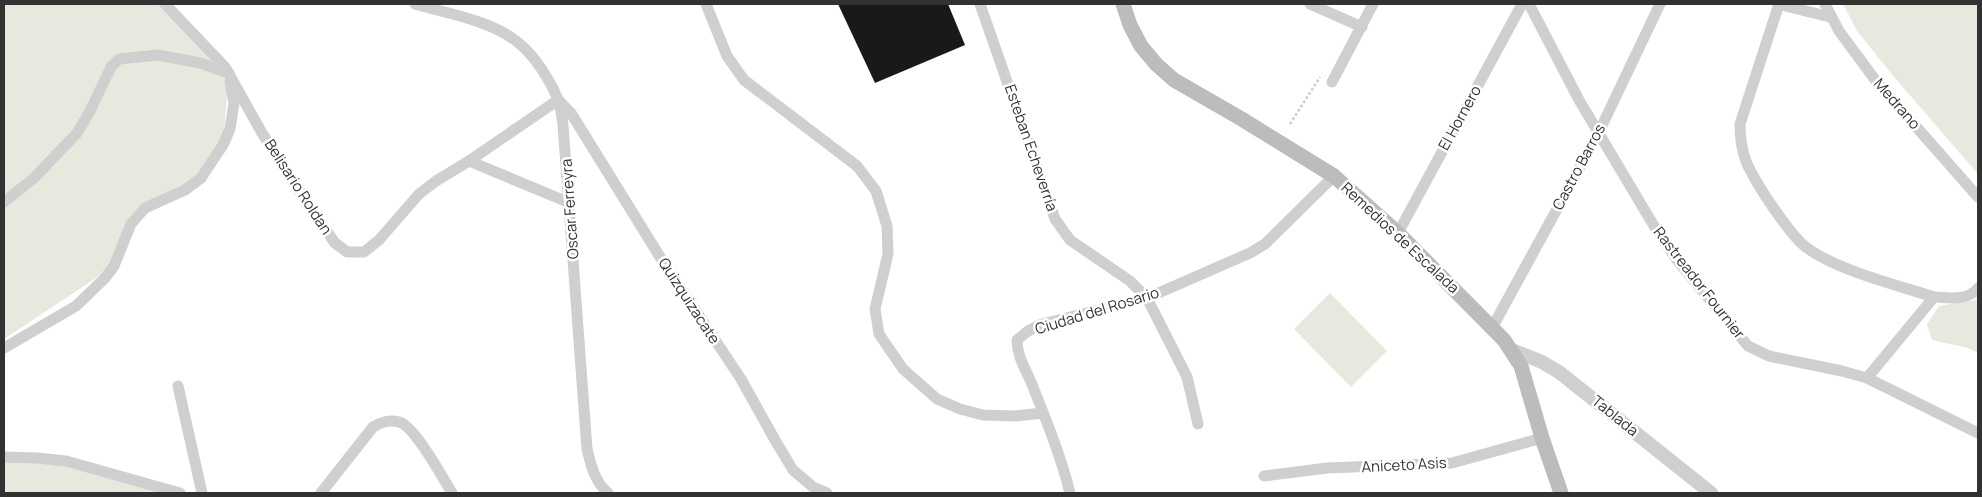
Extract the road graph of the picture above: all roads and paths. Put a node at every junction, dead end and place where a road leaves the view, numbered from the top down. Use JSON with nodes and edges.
{"nodes":[{"id":1,"x":165,"y":4,"type":"edge"},
{"id":2,"x":415,"y":4,"type":"edge"},
{"id":3,"x":706,"y":4,"type":"edge"},
{"id":4,"x":982,"y":4,"type":"edge"},
{"id":5,"x":1123,"y":4,"type":"edge"},
{"id":6,"x":1310,"y":4,"type":"edge"},
{"id":7,"x":1373,"y":4,"type":"edge"},
{"id":8,"x":1522,"y":4,"type":"edge"},
{"id":9,"x":1529,"y":4,"type":"edge"},
{"id":10,"x":1660,"y":4,"type":"edge"},
{"id":11,"x":1778,"y":4,"type":"edge"},
{"id":12,"x":1825,"y":4,"type":"edge"},
{"id":13,"x":1830,"y":17,"type":"junction"},
{"id":14,"x":1362,"y":27,"type":"junction"},
{"id":15,"x":229,"y":73,"type":"junction"},
{"id":16,"x":1332,"y":82,"type":"joint"},
{"id":17,"x":558,"y":100,"type":"junction"},
{"id":18,"x":1290,"y":124,"type":"dead end"},
{"id":19,"x":1598,"y":134,"type":"junction"},
{"id":20,"x":469,"y":161,"type":"junction"},
{"id":21,"x":1334,"y":176,"type":"junction"},
{"id":22,"x":1978,"y":197,"type":"edge"},
{"id":23,"x":4,"y":202,"type":"edge"},
{"id":24,"x":570,"y":203,"type":"junction"},
{"id":25,"x":1398,"y":233,"type":"junction"},
{"id":26,"x":1978,"y":288,"type":"edge"},
{"id":27,"x":1934,"y":297,"type":"junction"},
{"id":28,"x":1147,"y":298,"type":"junction"},
{"id":29,"x":1492,"y":328,"type":"junction"},
{"id":30,"x":4,"y":348,"type":"edge"},
{"id":31,"x":1512,"y":350,"type":"junction"},
{"id":32,"x":1867,"y":378,"type":"junction"},
{"id":33,"x":178,"y":386,"type":"dead end"},
{"id":34,"x":1043,"y":413,"type":"junction"},
{"id":35,"x":1198,"y":424,"type":"dead end"},
{"id":36,"x":1978,"y":433,"type":"edge"},
{"id":37,"x":1542,"y":438,"type":"junction"},
{"id":38,"x":4,"y":457,"type":"edge"},
{"id":39,"x":1264,"y":476,"type":"dead end"},
{"id":40,"x":180,"y":493,"type":"edge"},
{"id":41,"x":202,"y":493,"type":"edge"},
{"id":42,"x":321,"y":493,"type":"edge"},
{"id":43,"x":452,"y":493,"type":"edge"},
{"id":44,"x":608,"y":493,"type":"edge"},
{"id":45,"x":827,"y":493,"type":"edge"},
{"id":46,"x":1070,"y":493,"type":"edge"},
{"id":47,"x":1561,"y":493,"type":"edge"},
{"id":48,"x":1711,"y":493,"type":"edge"}],
"edges":[{"from":1,"to":15,"type":"street","name":"Belisario Roldan"},
{"from":2,"to":17,"type":"street","name":"Oscar Ferreyra"},
{"from":3,"to":34,"type":"street"},
{"from":4,"to":28,"type":"street","name":"Esteban Echeverría"},
{"from":5,"to":21,"type":"main road","name":"Remedios de Escalada"},
{"from":6,"to":14,"type":"street"},
{"from":7,"to":14,"type":"street"},
{"from":8,"to":25,"type":"street","name":"El Hornero"},
{"from":9,"to":19,"type":"street","name":"Rastreador Fournier"},
{"from":10,"to":19,"type":"street","name":"Castro Barros"},
{"from":11,"to":13,"type":"street"},
{"from":11,"to":27,"type":"street"},
{"from":12,"to":13,"type":"street","name":"Medrano"},
{"from":13,"to":22,"type":"street","name":"Medrano"},
{"from":14,"to":16,"type":"street"},
{"from":15,"to":20,"type":"street","name":"Belisario Roldan"},
{"from":15,"to":23,"type":"street"},
{"from":15,"to":30,"type":"street"},
{"from":16,"to":18,"type":"path"},
{"from":17,"to":20,"type":"street"},
{"from":17,"to":24,"type":"street","name":"Oscar Ferreyra"},
{"from":17,"to":45,"type":"street","name":"Quizquizacate"},
{"from":19,"to":29,"type":"street","name":"Castro Barros"},
{"from":19,"to":32,"type":"street","name":"Rastreador Fournier"},
{"from":20,"to":24,"type":"street"},
{"from":21,"to":25,"type":"main road","name":"Remedios de Escalada"},
{"from":21,"to":28,"type":"street","name":"Ciudad del Rosario"},
{"from":24,"to":44,"type":"street","name":"Oscar Ferreyra"},
{"from":25,"to":29,"type":"main road","name":"Remedios de Escalada"},
{"from":26,"to":27,"type":"street"},
{"from":27,"to":32,"type":"street"},
{"from":28,"to":34,"type":"street","name":"Ciudad del Rosario"},
{"from":28,"to":35,"type":"street","name":"Esteban Echeverría"},
{"from":29,"to":31,"type":"main road","name":"Remedios de Escalada"},
{"from":31,"to":37,"type":"main road","name":"Remedios de Escalada"},
{"from":31,"to":48,"type":"street","name":"Tablada"},
{"from":32,"to":36,"type":"street","name":"Rastreador Fournier"},
{"from":33,"to":41,"type":"street"},
{"from":34,"to":46,"type":"street","name":"Ciudad del Rosario"},
{"from":37,"to":39,"type":"street","name":"Aniceto Asis"},
{"from":37,"to":47,"type":"main road","name":"Remedios de Escalada"},
{"from":38,"to":40,"type":"street"},
{"from":42,"to":43,"type":"street"}]}
